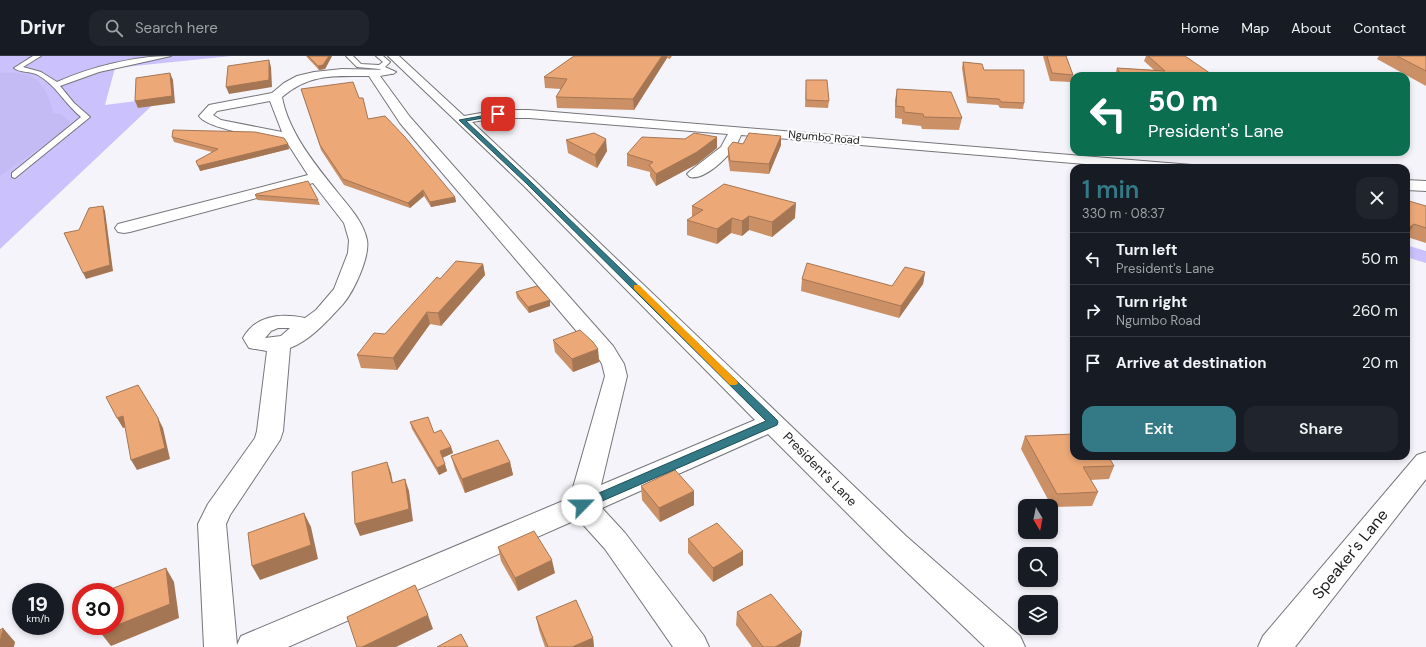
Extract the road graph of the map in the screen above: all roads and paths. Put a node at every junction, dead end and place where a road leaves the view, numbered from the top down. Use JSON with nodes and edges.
{"nodes":[{"id":1,"x":38,"y":56,"type":"edge"},
{"id":2,"x":156,"y":56,"type":"edge"},
{"id":3,"x":168,"y":56,"type":"edge"},
{"id":4,"x":349,"y":56,"type":"edge"},
{"id":5,"x":144,"y":60,"type":"junction"},
{"id":6,"x":388,"y":66,"type":"edge"},
{"id":7,"x":56,"y":85,"type":"junction"},
{"id":8,"x":276,"y":96,"type":"junction"},
{"id":9,"x":461,"y":120,"type":"junction"},
{"id":10,"x":736,"y":130,"type":"junction"},
{"id":11,"x":291,"y":138,"type":"junction"},
{"id":12,"x":1140,"y":164,"type":"edge"},
{"id":13,"x":695,"y":174,"type":"dead end"},
{"id":14,"x":15,"y":175,"type":"dead end"},
{"id":15,"x":317,"y":177,"type":"junction"},
{"id":16,"x":1410,"y":185,"type":"edge"},
{"id":17,"x":1426,"y":186,"type":"edge"},
{"id":18,"x":124,"y":228,"type":"dead end"},
{"id":19,"x":773,"y":422,"type":"junction"},
{"id":20,"x":1426,"y":462,"type":"edge"},
{"id":21,"x":582,"y":505,"type":"junction"},
{"id":22,"x":255,"y":646,"type":"edge"},
{"id":23,"x":221,"y":647,"type":"edge"},
{"id":24,"x":692,"y":647,"type":"edge"},
{"id":25,"x":1008,"y":647,"type":"edge"},
{"id":26,"x":1275,"y":647,"type":"edge"}],
"edges":[{"from":1,"to":7,"type":"lane"},
{"from":2,"to":5,"type":"lane"},
{"from":3,"to":5,"type":"lane"},
{"from":4,"to":6,"type":"lane"},
{"from":5,"to":7,"type":"lane"},
{"from":6,"to":8,"type":"street"},
{"from":6,"to":9,"type":"street","name":"President's Lane"},
{"from":6,"to":21,"type":"street"},
{"from":7,"to":14,"type":"lane"},
{"from":8,"to":11,"type":"street"},
{"from":8,"to":11,"type":"street"},
{"from":9,"to":10,"type":"street","name":"Ngumbo Road"},
{"from":9,"to":19,"type":"street","name":"President's Lane"},
{"from":10,"to":12,"type":"street","name":"Ngumbo Road"},
{"from":10,"to":13,"type":"street"},
{"from":11,"to":15,"type":"street"},
{"from":15,"to":18,"type":"street"},
{"from":15,"to":23,"type":"street"},
{"from":16,"to":17,"type":"street"},
{"from":19,"to":21,"type":"street"},
{"from":19,"to":25,"type":"street","name":"President's Lane"},
{"from":20,"to":26,"type":"street","name":"Speaker's Lane"},
{"from":21,"to":22,"type":"street"},
{"from":21,"to":24,"type":"street"}]}
